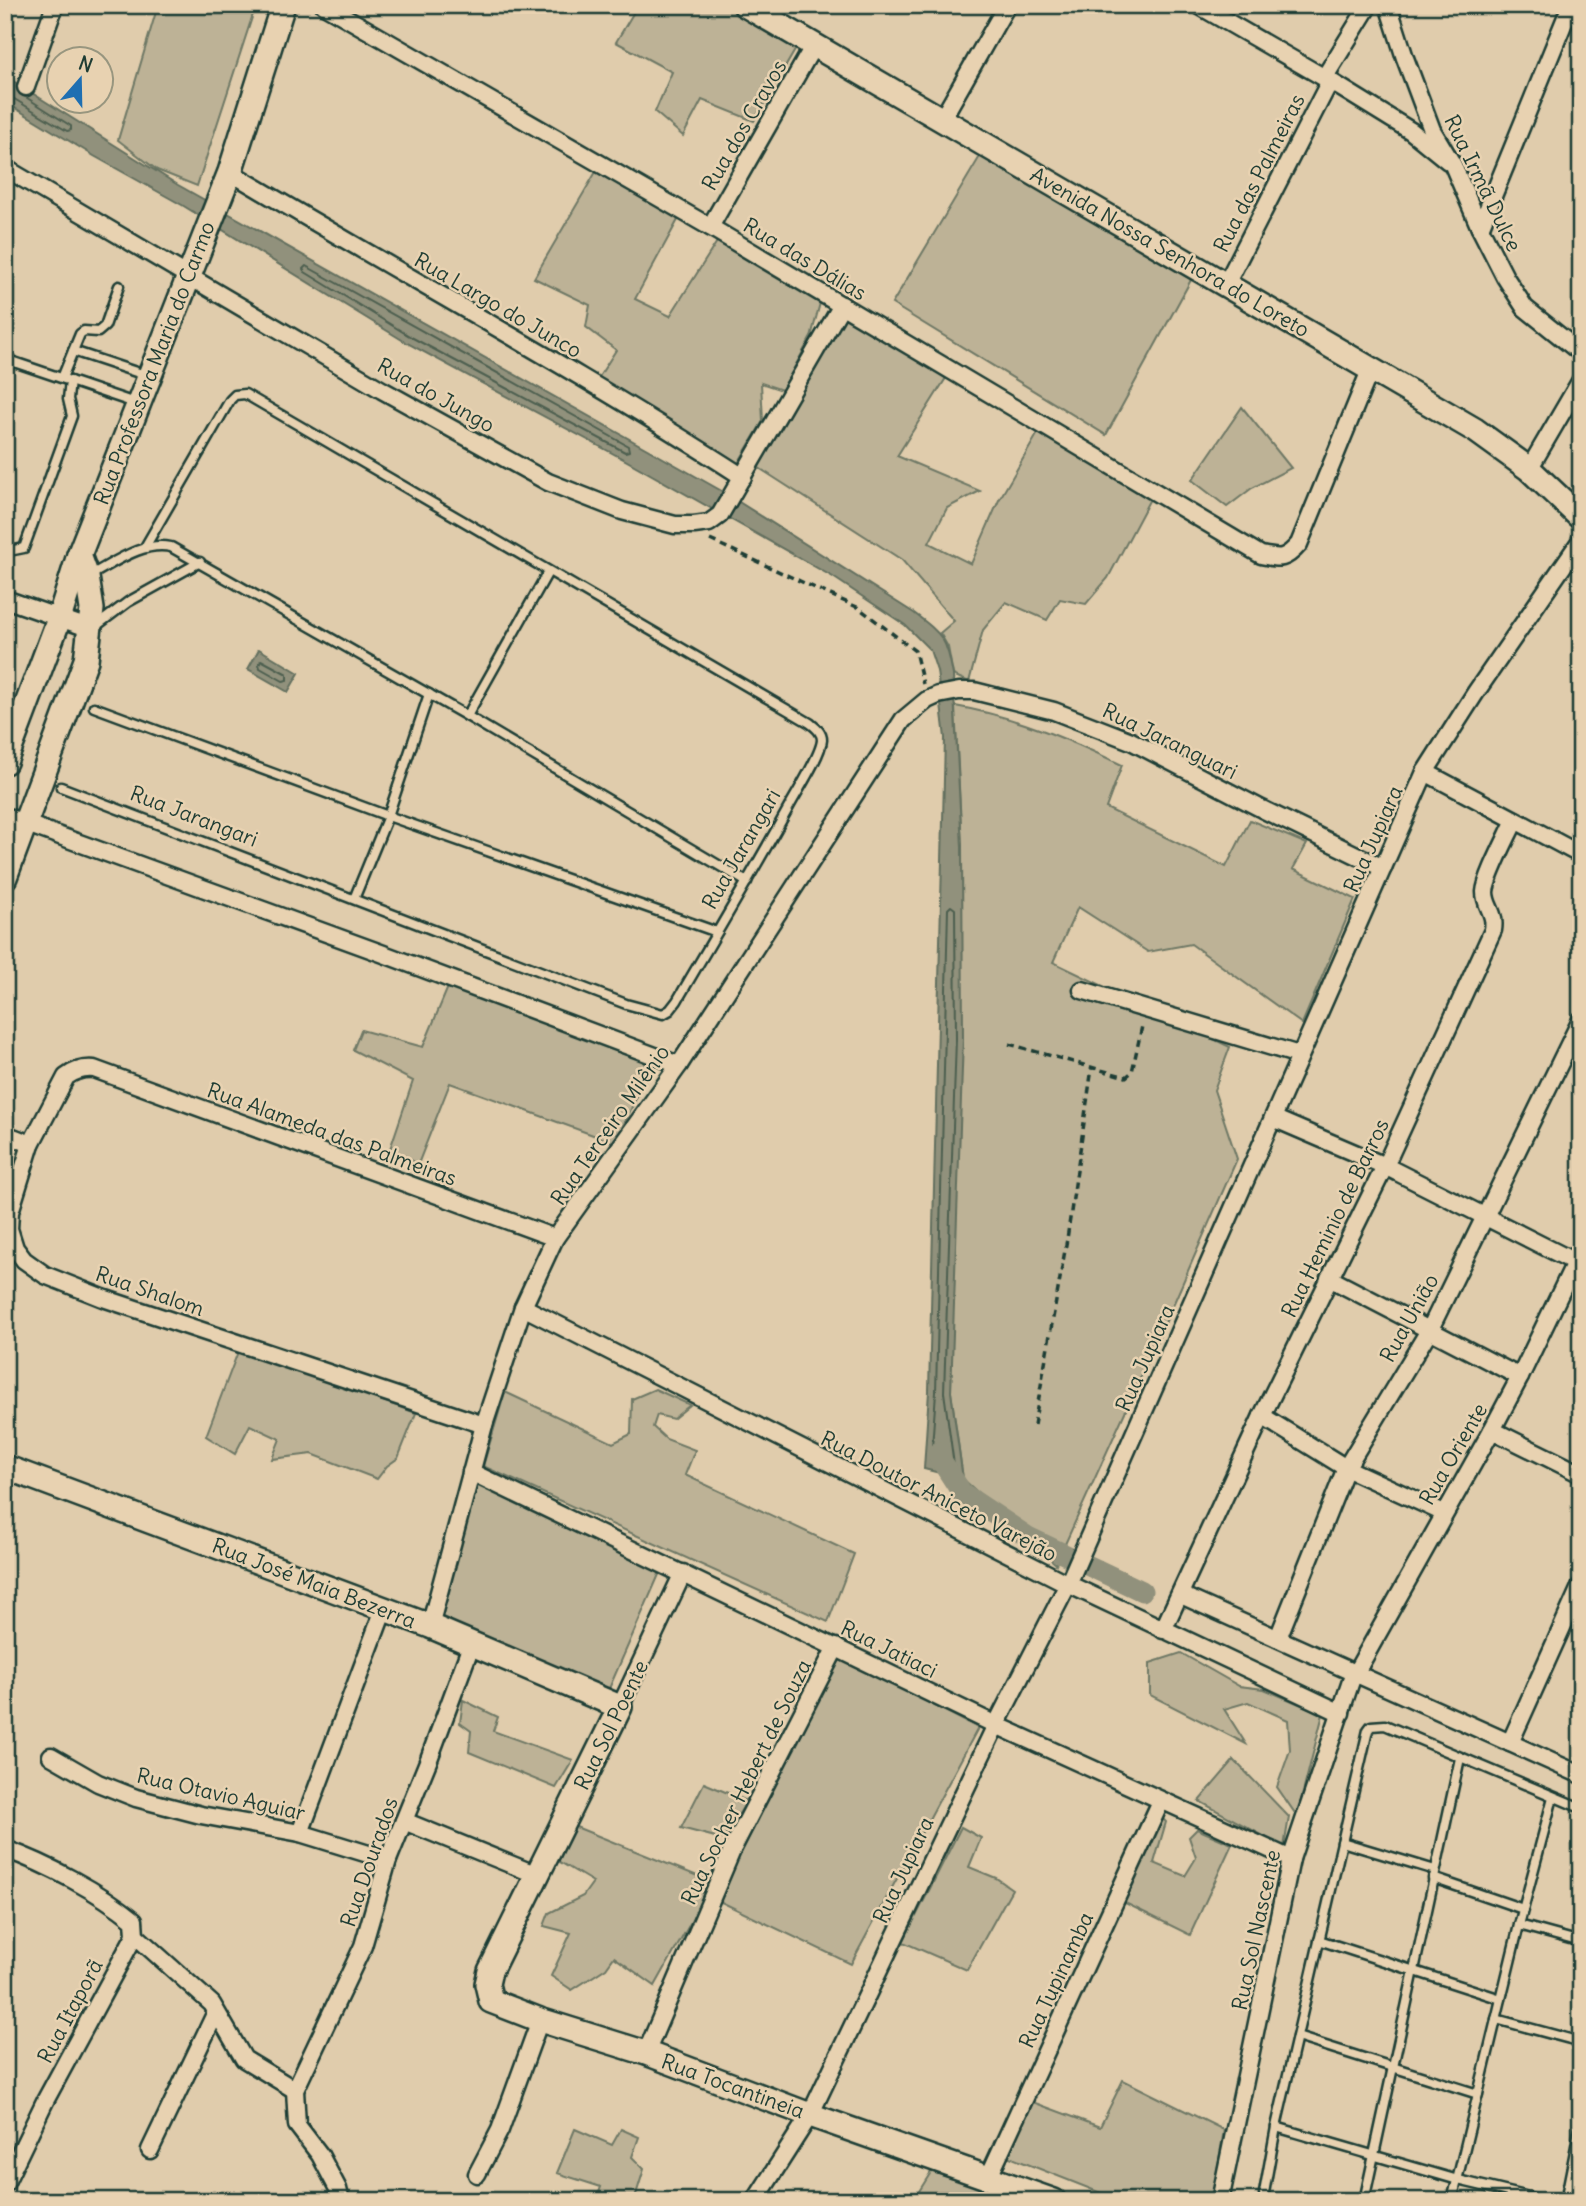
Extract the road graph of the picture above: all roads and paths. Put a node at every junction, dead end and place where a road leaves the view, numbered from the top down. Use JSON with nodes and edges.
{"nodes":[{"id":1,"x":55,"y":5,"type":"edge"},
{"id":2,"x":283,"y":5,"type":"edge"},
{"id":3,"x":324,"y":5,"type":"edge"},
{"id":4,"x":745,"y":5,"type":"edge"},
{"id":5,"x":1007,"y":5,"type":"edge"},
{"id":6,"x":1198,"y":5,"type":"edge"},
{"id":7,"x":1369,"y":5,"type":"edge"},
{"id":8,"x":1388,"y":5,"type":"edge"},
{"id":9,"x":1571,"y":5,"type":"edge"},
{"id":10,"x":814,"y":45,"type":"junction"},
{"id":11,"x":1330,"y":81,"type":"junction"},
{"id":12,"x":26,"y":88,"type":"dead end"},
{"id":13,"x":941,"y":121,"type":"junction"},
{"id":14,"x":1453,"y":165,"type":"junction"},
{"id":15,"x":5,"y":168,"type":"edge"},
{"id":16,"x":230,"y":172,"type":"junction"},
{"id":17,"x":710,"y":227,"type":"junction"},
{"id":18,"x":1480,"y":228,"type":"junction"},
{"id":19,"x":189,"y":275,"type":"junction"},
{"id":20,"x":1226,"y":284,"type":"junction"},
{"id":21,"x":119,"y":286,"type":"dead end"},
{"id":22,"x":842,"y":305,"type":"junction"},
{"id":23,"x":73,"y":351,"type":"junction"},
{"id":24,"x":1581,"y":353,"type":"edge"},
{"id":25,"x":5,"y":359,"type":"edge"},
{"id":26,"x":1371,"y":368,"type":"junction"},
{"id":27,"x":149,"y":377,"type":"junction"},
{"id":28,"x":66,"y":380,"type":"junction"},
{"id":29,"x":1581,"y":380,"type":"edge"},
{"id":30,"x":139,"y":404,"type":"junction"},
{"id":31,"x":1529,"y":469,"type":"junction"},
{"id":32,"x":739,"y":484,"type":"junction"},
{"id":33,"x":1581,"y":518,"type":"edge"},
{"id":34,"x":675,"y":525,"type":"junction"},
{"id":35,"x":1581,"y":540,"type":"edge"},
{"id":36,"x":5,"y":547,"type":"edge"},
{"id":37,"x":145,"y":547,"type":"junction"},
{"id":38,"x":200,"y":562,"type":"junction"},
{"id":39,"x":548,"y":572,"type":"junction"},
{"id":40,"x":77,"y":583,"type":"junction"},
{"id":41,"x":5,"y":600,"type":"edge"},
{"id":42,"x":59,"y":619,"type":"junction"},
{"id":43,"x":91,"y":629,"type":"junction"},
{"id":44,"x":429,"y":694,"type":"junction"},
{"id":45,"x":933,"y":697,"type":"junction"},
{"id":46,"x":94,"y":707,"type":"dead end"},
{"id":47,"x":467,"y":716,"type":"junction"},
{"id":48,"x":5,"y":762,"type":"edge"},
{"id":49,"x":1425,"y":772,"type":"junction"},
{"id":50,"x":61,"y":788,"type":"dead end"},
{"id":51,"x":388,"y":816,"type":"junction"},
{"id":52,"x":15,"y":820,"type":"edge"},
{"id":53,"x":1515,"y":820,"type":"junction"},
{"id":54,"x":1581,"y":855,"type":"edge"},
{"id":55,"x":1383,"y":868,"type":"junction"},
{"id":56,"x":5,"y":877,"type":"edge"},
{"id":57,"x":747,"y":882,"type":"junction"},
{"id":58,"x":354,"y":899,"type":"junction"},
{"id":59,"x":717,"y":932,"type":"junction"},
{"id":60,"x":1082,"y":990,"type":"dead end"},
{"id":61,"x":1146,"y":1009,"type":"junction"},
{"id":62,"x":1581,"y":1020,"type":"edge"},
{"id":63,"x":1009,"y":1044,"type":"dead end"},
{"id":64,"x":1299,"y":1055,"type":"junction"},
{"id":65,"x":680,"y":1065,"type":"junction"},
{"id":66,"x":1092,"y":1068,"type":"junction"},
{"id":67,"x":94,"y":1069,"type":"joint"},
{"id":68,"x":1273,"y":1118,"type":"junction"},
{"id":69,"x":5,"y":1134,"type":"edge"},
{"id":70,"x":31,"y":1144,"type":"junction"},
{"id":71,"x":1385,"y":1166,"type":"junction"},
{"id":72,"x":1485,"y":1216,"type":"junction"},
{"id":73,"x":555,"y":1238,"type":"junction"},
{"id":74,"x":1578,"y":1256,"type":"edge"},
{"id":75,"x":1329,"y":1278,"type":"junction"},
{"id":76,"x":523,"y":1307,"type":"junction"},
{"id":77,"x":1430,"y":1329,"type":"junction"},
{"id":78,"x":1520,"y":1377,"type":"junction"},
{"id":79,"x":1262,"y":1416,"type":"junction"},
{"id":80,"x":484,"y":1425,"type":"junction"},
{"id":81,"x":1034,"y":1425,"type":"dead end"},
{"id":82,"x":1492,"y":1430,"type":"junction"},
{"id":83,"x":5,"y":1467,"type":"edge"},
{"id":84,"x":1346,"y":1468,"type":"junction"},
{"id":85,"x":471,"y":1472,"type":"junction"},
{"id":86,"x":1581,"y":1474,"type":"edge"},
{"id":87,"x":1444,"y":1513,"type":"junction"},
{"id":88,"x":683,"y":1573,"type":"junction"},
{"id":89,"x":1071,"y":1577,"type":"junction"},
{"id":90,"x":1581,"y":1585,"type":"edge"},
{"id":91,"x":1179,"y":1599,"type":"junction"},
{"id":92,"x":384,"y":1609,"type":"junction"},
{"id":93,"x":1165,"y":1625,"type":"junction"},
{"id":94,"x":430,"y":1626,"type":"junction"},
{"id":95,"x":1278,"y":1638,"type":"junction"},
{"id":96,"x":472,"y":1643,"type":"junction"},
{"id":97,"x":836,"y":1647,"type":"junction"},
{"id":98,"x":1352,"y":1678,"type":"junction"},
{"id":99,"x":621,"y":1707,"type":"junction"},
{"id":100,"x":1343,"y":1707,"type":"junction"},
{"id":101,"x":996,"y":1725,"type":"junction"},
{"id":102,"x":1510,"y":1744,"type":"junction"},
{"id":103,"x":51,"y":1756,"type":"dead end"},
{"id":104,"x":1460,"y":1758,"type":"junction"},
{"id":105,"x":1581,"y":1775,"type":"edge"},
{"id":106,"x":1553,"y":1797,"type":"junction"},
{"id":107,"x":1161,"y":1801,"type":"junction"},
{"id":108,"x":1581,"y":1808,"type":"edge"},
{"id":109,"x":404,"y":1821,"type":"junction"},
{"id":110,"x":300,"y":1833,"type":"junction"},
{"id":111,"x":1342,"y":1842,"type":"junction"},
{"id":112,"x":5,"y":1849,"type":"edge"},
{"id":113,"x":1291,"y":1859,"type":"junction"},
{"id":114,"x":388,"y":1860,"type":"junction"},
{"id":115,"x":1434,"y":1874,"type":"junction"},
{"id":116,"x":537,"y":1875,"type":"junction"},
{"id":117,"x":1523,"y":1909,"type":"junction"},
{"id":118,"x":513,"y":1923,"type":"joint"},
{"id":119,"x":1519,"y":1925,"type":"junction"},
{"id":120,"x":135,"y":1935,"type":"junction"},
{"id":121,"x":1319,"y":1940,"type":"junction"},
{"id":122,"x":1581,"y":1942,"type":"edge"},
{"id":123,"x":1414,"y":1971,"type":"junction"},
{"id":124,"x":1501,"y":1999,"type":"junction"},
{"id":125,"x":216,"y":2012,"type":"junction"},
{"id":126,"x":1496,"y":2019,"type":"junction"},
{"id":127,"x":540,"y":2020,"type":"junction"},
{"id":128,"x":1297,"y":2037,"type":"junction"},
{"id":129,"x":1581,"y":2042,"type":"edge"},
{"id":130,"x":646,"y":2053,"type":"junction"},
{"id":131,"x":1393,"y":2067,"type":"junction"},
{"id":132,"x":295,"y":2090,"type":"junction"},
{"id":133,"x":1478,"y":2094,"type":"junction"},
{"id":134,"x":810,"y":2115,"type":"junction"},
{"id":135,"x":1581,"y":2121,"type":"edge"},
{"id":136,"x":1276,"y":2127,"type":"junction"},
{"id":137,"x":150,"y":2150,"type":"dead end"},
{"id":138,"x":1373,"y":2156,"type":"junction"},
{"id":139,"x":1577,"y":2160,"type":"edge"},
{"id":140,"x":477,"y":2174,"type":"dead end"},
{"id":141,"x":989,"y":2176,"type":"junction"},
{"id":142,"x":1458,"y":2180,"type":"junction"},
{"id":143,"x":5,"y":2184,"type":"edge"},
{"id":144,"x":341,"y":2201,"type":"edge"},
{"id":145,"x":755,"y":2201,"type":"edge"},
{"id":146,"x":1054,"y":2201,"type":"edge"},
{"id":147,"x":1220,"y":2201,"type":"edge"},
{"id":148,"x":1265,"y":2201,"type":"edge"},
{"id":149,"x":1364,"y":2201,"type":"edge"},
{"id":150,"x":1452,"y":2201,"type":"edge"},
{"id":151,"x":1546,"y":2201,"type":"edge"},
{"id":152,"x":1565,"y":2201,"type":"edge"}],
"edges":[{"from":1,"to":12,"type":"street"},
{"from":2,"to":16,"type":"street","name":"Rua Professora Maria do Carmo"},
{"from":3,"to":17,"type":"street","name":"Rua das Dálias"},
{"from":4,"to":10,"type":"street","name":"Avenida Nossa Senhora do Loreto"},
{"from":5,"to":13,"type":"street"},
{"from":6,"to":11,"type":"street"},
{"from":7,"to":11,"type":"street","name":"Rua das Palmeiras"},
{"from":8,"to":14,"type":"street","name":"Rua Irmã Dulce"},
{"from":9,"to":18,"type":"street"},
{"from":10,"to":13,"type":"street","name":"Avenida Nossa Senhora do Loreto"},
{"from":10,"to":17,"type":"street","name":"Rua dos Cravos"},
{"from":11,"to":14,"type":"street"},
{"from":11,"to":20,"type":"street","name":"Rua das Palmeiras"},
{"from":13,"to":20,"type":"street","name":"Avenida Nossa Senhora do Loreto"},
{"from":14,"to":18,"type":"street","name":"Rua Irmã Dulce"},
{"from":15,"to":19,"type":"street","name":"Rua do Jungo"},
{"from":16,"to":19,"type":"street","name":"Rua Professora Maria do Carmo"},
{"from":16,"to":32,"type":"street","name":"Rua Largo do Junco"},
{"from":17,"to":22,"type":"street","name":"Rua das Dálias"},
{"from":18,"to":24,"type":"street","name":"Rua Irmã Dulce"},
{"from":19,"to":27,"type":"street","name":"Rua Professora Maria do Carmo"},
{"from":19,"to":34,"type":"street","name":"Rua do Jungo"},
{"from":20,"to":26,"type":"street","name":"Avenida Nossa Senhora do Loreto"},
{"from":21,"to":23,"type":"lane"},
{"from":22,"to":26,"type":"street","name":"Rua das Dálias"},
{"from":22,"to":32,"type":"street"},
{"from":23,"to":27,"type":"lane"},
{"from":23,"to":28,"type":"lane"},
{"from":25,"to":28,"type":"lane"},
{"from":26,"to":31,"type":"street","name":"Avenida Nossa Senhora do Loreto"},
{"from":27,"to":30,"type":"street","name":"Rua Professora Maria do Carmo"},
{"from":28,"to":30,"type":"lane"},
{"from":28,"to":36,"type":"lane"},
{"from":29,"to":31,"type":"street"},
{"from":30,"to":40,"type":"street","name":"Rua Professora Maria do Carmo"},
{"from":31,"to":33,"type":"street","name":"Avenida Nossa Senhora do Loreto"},
{"from":32,"to":34,"type":"street","name":"Rua do Jungo"},
{"from":34,"to":45,"type":"path"},
{"from":35,"to":49,"type":"street","name":"Rua Jupiara"},
{"from":37,"to":38,"type":"lane"},
{"from":37,"to":39,"type":"lane","name":"Rua Jarangari"},
{"from":37,"to":40,"type":"lane"},
{"from":38,"to":43,"type":"lane"},
{"from":38,"to":44,"type":"lane"},
{"from":39,"to":47,"type":"lane"},
{"from":39,"to":57,"type":"lane","name":"Rua Jarangari"},
{"from":40,"to":42,"type":"street","name":"Rua Professora Maria do Carmo"},
{"from":40,"to":43,"type":"street","name":"Rua Professora Maria do Carmo"},
{"from":41,"to":42,"type":"street"},
{"from":42,"to":43,"type":"street"},
{"from":42,"to":48,"type":"street","name":"Rua Professora Maria do Carmo"},
{"from":43,"to":52,"type":"street","name":"Rua Professora Maria do Carmo"},
{"from":44,"to":47,"type":"lane"},
{"from":44,"to":51,"type":"lane"},
{"from":45,"to":55,"type":"street","name":"Rua Jaranguari"},
{"from":45,"to":65,"type":"street","name":"Rua Terceiro Milênio"},
{"from":46,"to":51,"type":"lane"},
{"from":47,"to":57,"type":"lane"},
{"from":49,"to":53,"type":"street"},
{"from":49,"to":55,"type":"street","name":"Rua Jupiara"},
{"from":50,"to":58,"type":"lane","name":"Rua Jarangari"},
{"from":51,"to":58,"type":"lane"},
{"from":51,"to":59,"type":"lane"},
{"from":52,"to":56,"type":"street","name":"Rua Professora Maria do Carmo"},
{"from":52,"to":65,"type":"street"},
{"from":53,"to":54,"type":"street"},
{"from":53,"to":71,"type":"street","name":"Rua Heminio de Barros"},
{"from":55,"to":64,"type":"street","name":"Rua Jupiara"},
{"from":57,"to":59,"type":"lane","name":"Rua Jarangari"},
{"from":58,"to":59,"type":"lane","name":"Rua Jarangari"},
{"from":60,"to":61,"type":"street"},
{"from":61,"to":64,"type":"street"},
{"from":61,"to":66,"type":"path"},
{"from":62,"to":72,"type":"street","name":"Rua União"},
{"from":63,"to":66,"type":"path"},
{"from":64,"to":68,"type":"street","name":"Rua Jupiara"},
{"from":65,"to":73,"type":"street","name":"Rua Terceiro Milênio"},
{"from":66,"to":81,"type":"path"},
{"from":67,"to":70,"type":"street","name":"Rua Shalom"},
{"from":67,"to":73,"type":"street","name":"Rua Alameda das Palmeiras"},
{"from":68,"to":71,"type":"street"},
{"from":68,"to":89,"type":"street","name":"Rua Jupiara"},
{"from":69,"to":70,"type":"street"},
{"from":70,"to":80,"type":"street","name":"Rua Shalom"},
{"from":71,"to":72,"type":"street"},
{"from":71,"to":75,"type":"street","name":"Rua Heminio de Barros"},
{"from":72,"to":74,"type":"street"},
{"from":72,"to":77,"type":"street","name":"Rua União"},
{"from":73,"to":76,"type":"street","name":"Rua Terceiro Milênio"},
{"from":74,"to":78,"type":"street","name":"Rua Oriente"},
{"from":75,"to":77,"type":"street"},
{"from":75,"to":79,"type":"street","name":"Rua Heminio de Barros"},
{"from":76,"to":80,"type":"street","name":"Rua Terceiro Milênio"},
{"from":76,"to":89,"type":"street","name":"Rua Doutor Aniceto Varejão"},
{"from":77,"to":78,"type":"street"},
{"from":77,"to":84,"type":"street","name":"Rua União"},
{"from":78,"to":82,"type":"street","name":"Rua Oriente"},
{"from":79,"to":84,"type":"street"},
{"from":79,"to":91,"type":"street","name":"Rua Heminio de Barros"},
{"from":80,"to":85,"type":"street","name":"Rua Terceiro Milênio"},
{"from":82,"to":86,"type":"street"},
{"from":82,"to":87,"type":"street","name":"Rua Oriente"},
{"from":83,"to":92,"type":"street","name":"Rua José Maia Bezerra"},
{"from":84,"to":87,"type":"street"},
{"from":84,"to":95,"type":"street","name":"Rua União"},
{"from":85,"to":88,"type":"street","name":"Rua Jatiaci"},
{"from":85,"to":94,"type":"street","name":"Rua Terceiro Milênio"},
{"from":87,"to":98,"type":"street","name":"Rua Oriente"},
{"from":88,"to":97,"type":"street","name":"Rua Jatiaci"},
{"from":88,"to":99,"type":"street","name":"Rua Sol Poente"},
{"from":89,"to":93,"type":"street","name":"Rua Doutor Aniceto Varejão"},
{"from":89,"to":101,"type":"street","name":"Rua Jupiara"},
{"from":90,"to":102,"type":"street"},
{"from":91,"to":93,"type":"street","name":"Rua Heminio de Barros"},
{"from":91,"to":95,"type":"street"},
{"from":92,"to":94,"type":"street","name":"Rua José Maia Bezerra"},
{"from":92,"to":110,"type":"street"},
{"from":93,"to":100,"type":"street","name":"Rua Doutor Aniceto Varejão"},
{"from":94,"to":96,"type":"street","name":"Rua José Maia Bezerra"},
{"from":95,"to":98,"type":"street"},
{"from":96,"to":99,"type":"street","name":"Rua José Maia Bezerra"},
{"from":96,"to":109,"type":"street","name":"Rua Dourados"},
{"from":97,"to":101,"type":"street","name":"Rua Jatiaci"},
{"from":97,"to":130,"type":"street","name":"Rua Socher Hebert de Souza"},
{"from":98,"to":100,"type":"street","name":"Rua Sol Nascente"},
{"from":98,"to":102,"type":"street"},
{"from":99,"to":116,"type":"street","name":"Rua Sol Poente"},
{"from":100,"to":113,"type":"street","name":"Rua Sol Nascente"},
{"from":101,"to":107,"type":"street","name":"Rua Jatiaci"},
{"from":101,"to":134,"type":"street","name":"Rua Jupiara"},
{"from":102,"to":105,"type":"street"},
{"from":103,"to":110,"type":"street","name":"Rua Otavio Aguiar"},
{"from":104,"to":106,"type":"lane"},
{"from":104,"to":111,"type":"lane"},
{"from":104,"to":115,"type":"lane"},
{"from":106,"to":108,"type":"lane"},
{"from":106,"to":117,"type":"lane"},
{"from":107,"to":113,"type":"street","name":"Rua Jatiaci"},
{"from":107,"to":141,"type":"street","name":"Rua Tupinamba"},
{"from":109,"to":114,"type":"street","name":"Rua Dourados"},
{"from":109,"to":116,"type":"street"},
{"from":110,"to":114,"type":"street","name":"Rua Otavio Aguiar"},
{"from":111,"to":115,"type":"lane"},
{"from":111,"to":121,"type":"lane"},
{"from":112,"to":120,"type":"street"},
{"from":113,"to":147,"type":"street","name":"Rua Sol Nascente"},
{"from":114,"to":132,"type":"street","name":"Rua Dourados"},
{"from":115,"to":117,"type":"lane"},
{"from":115,"to":123,"type":"lane"},
{"from":116,"to":118,"type":"street","name":"Rua Sol Poente"},
{"from":117,"to":119,"type":"lane"},
{"from":118,"to":127,"type":"street","name":"Rua Tocantineia"},
{"from":119,"to":122,"type":"lane"},
{"from":119,"to":124,"type":"lane"},
{"from":120,"to":125,"type":"street"},
{"from":120,"to":143,"type":"street","name":"Rua Itaporã"},
{"from":121,"to":123,"type":"lane"},
{"from":121,"to":128,"type":"lane"},
{"from":123,"to":124,"type":"lane"},
{"from":123,"to":131,"type":"lane"},
{"from":124,"to":126,"type":"lane"},
{"from":125,"to":132,"type":"street"},
{"from":125,"to":137,"type":"street"},
{"from":126,"to":129,"type":"lane"},
{"from":126,"to":133,"type":"lane"},
{"from":127,"to":130,"type":"street","name":"Rua Tocantineia"},
{"from":127,"to":140,"type":"street"},
{"from":128,"to":131,"type":"lane"},
{"from":128,"to":136,"type":"lane"},
{"from":130,"to":134,"type":"street","name":"Rua Tocantineia"},
{"from":131,"to":133,"type":"lane"},
{"from":131,"to":138,"type":"lane"},
{"from":132,"to":144,"type":"street"},
{"from":133,"to":142,"type":"lane"},
{"from":134,"to":141,"type":"street","name":"Rua Tocantineia"},
{"from":134,"to":145,"type":"street","name":"Rua Jupiara"},
{"from":135,"to":139,"type":"lane"},
{"from":136,"to":138,"type":"lane"},
{"from":136,"to":148,"type":"lane"},
{"from":138,"to":142,"type":"lane"},
{"from":138,"to":149,"type":"lane"},
{"from":139,"to":152,"type":"lane"},
{"from":141,"to":146,"type":"street","name":"Rua Tocantineia"},
{"from":142,"to":150,"type":"lane"},
{"from":142,"to":151,"type":"lane"}]}
